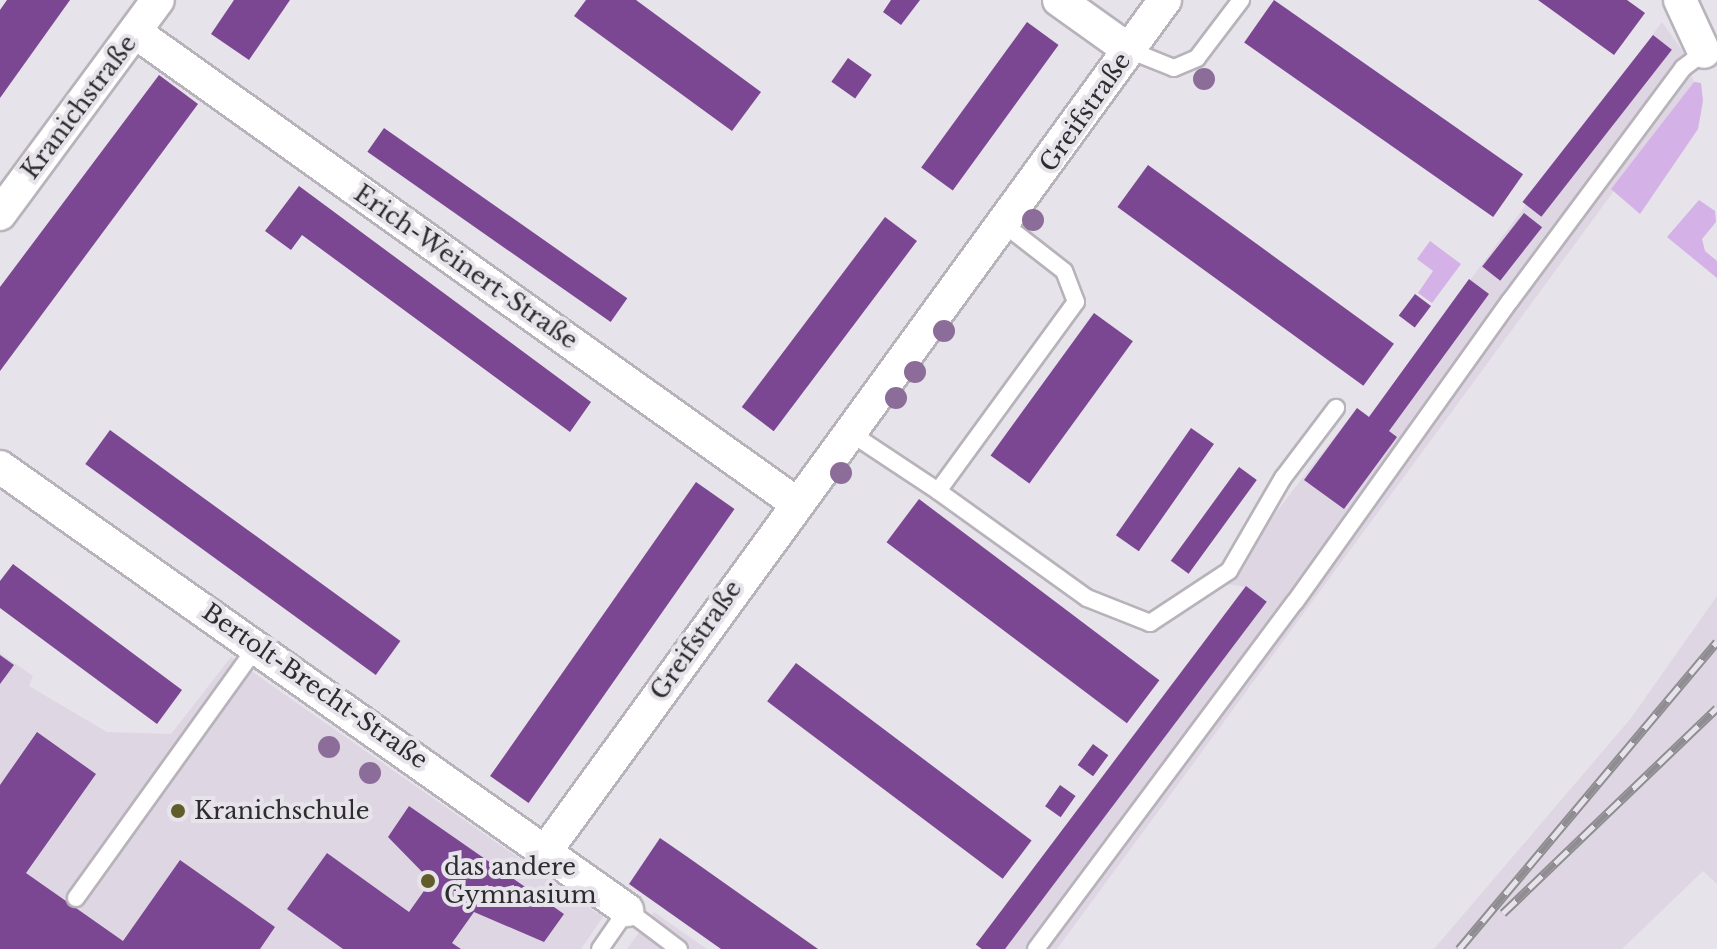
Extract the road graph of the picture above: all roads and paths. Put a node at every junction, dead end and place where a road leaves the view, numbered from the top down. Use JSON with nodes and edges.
{"nodes":[{"id":1,"x":158,"y":0,"type":"edge"},
{"id":2,"x":1059,"y":0,"type":"edge"},
{"id":3,"x":1165,"y":0,"type":"edge"},
{"id":4,"x":1241,"y":0,"type":"edge"},
{"id":5,"x":1680,"y":0,"type":"edge"},
{"id":6,"x":135,"y":32,"type":"junction"},
{"id":7,"x":1129,"y":50,"type":"junction"},
{"id":8,"x":1704,"y":52,"type":"joint"},
{"id":9,"x":0,"y":214,"type":"edge"},
{"id":10,"x":1005,"y":225,"type":"junction"},
{"id":11,"x":1336,"y":408,"type":"dead end"},
{"id":12,"x":849,"y":432,"type":"junction"},
{"id":13,"x":0,"y":467,"type":"edge"},
{"id":14,"x":938,"y":491,"type":"junction"},
{"id":15,"x":796,"y":503,"type":"junction"},
{"id":16,"x":258,"y":645,"type":"junction"},
{"id":17,"x":545,"y":852,"type":"junction"},
{"id":18,"x":76,"y":898,"type":"dead end"},
{"id":19,"x":627,"y":910,"type":"junction"},
{"id":20,"x":600,"y":949,"type":"edge"},
{"id":21,"x":679,"y":949,"type":"edge"},
{"id":22,"x":1036,"y":949,"type":"edge"}],
"edges":[{"from":1,"to":6,"type":"street","name":"Kranichstraße"},
{"from":2,"to":7,"type":"street"},
{"from":3,"to":7,"type":"street","name":"Greifstraße"},
{"from":4,"to":7,"type":"lane"},
{"from":5,"to":8,"type":"street"},
{"from":6,"to":9,"type":"street","name":"Kranichstraße"},
{"from":6,"to":15,"type":"street","name":"Erich-Weinert-Straße"},
{"from":7,"to":10,"type":"street","name":"Greifstraße"},
{"from":8,"to":22,"type":"lane"},
{"from":10,"to":12,"type":"street","name":"Greifstraße"},
{"from":10,"to":14,"type":"lane"},
{"from":11,"to":14,"type":"lane"},
{"from":12,"to":14,"type":"lane"},
{"from":12,"to":15,"type":"street","name":"Greifstraße"},
{"from":13,"to":16,"type":"street","name":"Bertolt-Brecht-Straße"},
{"from":15,"to":17,"type":"street","name":"Greifstraße"},
{"from":16,"to":17,"type":"street","name":"Bertolt-Brecht-Straße"},
{"from":16,"to":18,"type":"lane"},
{"from":17,"to":19,"type":"street","name":"Bertolt-Brecht-Straße"},
{"from":19,"to":20,"type":"lane"},
{"from":19,"to":21,"type":"lane"}]}
